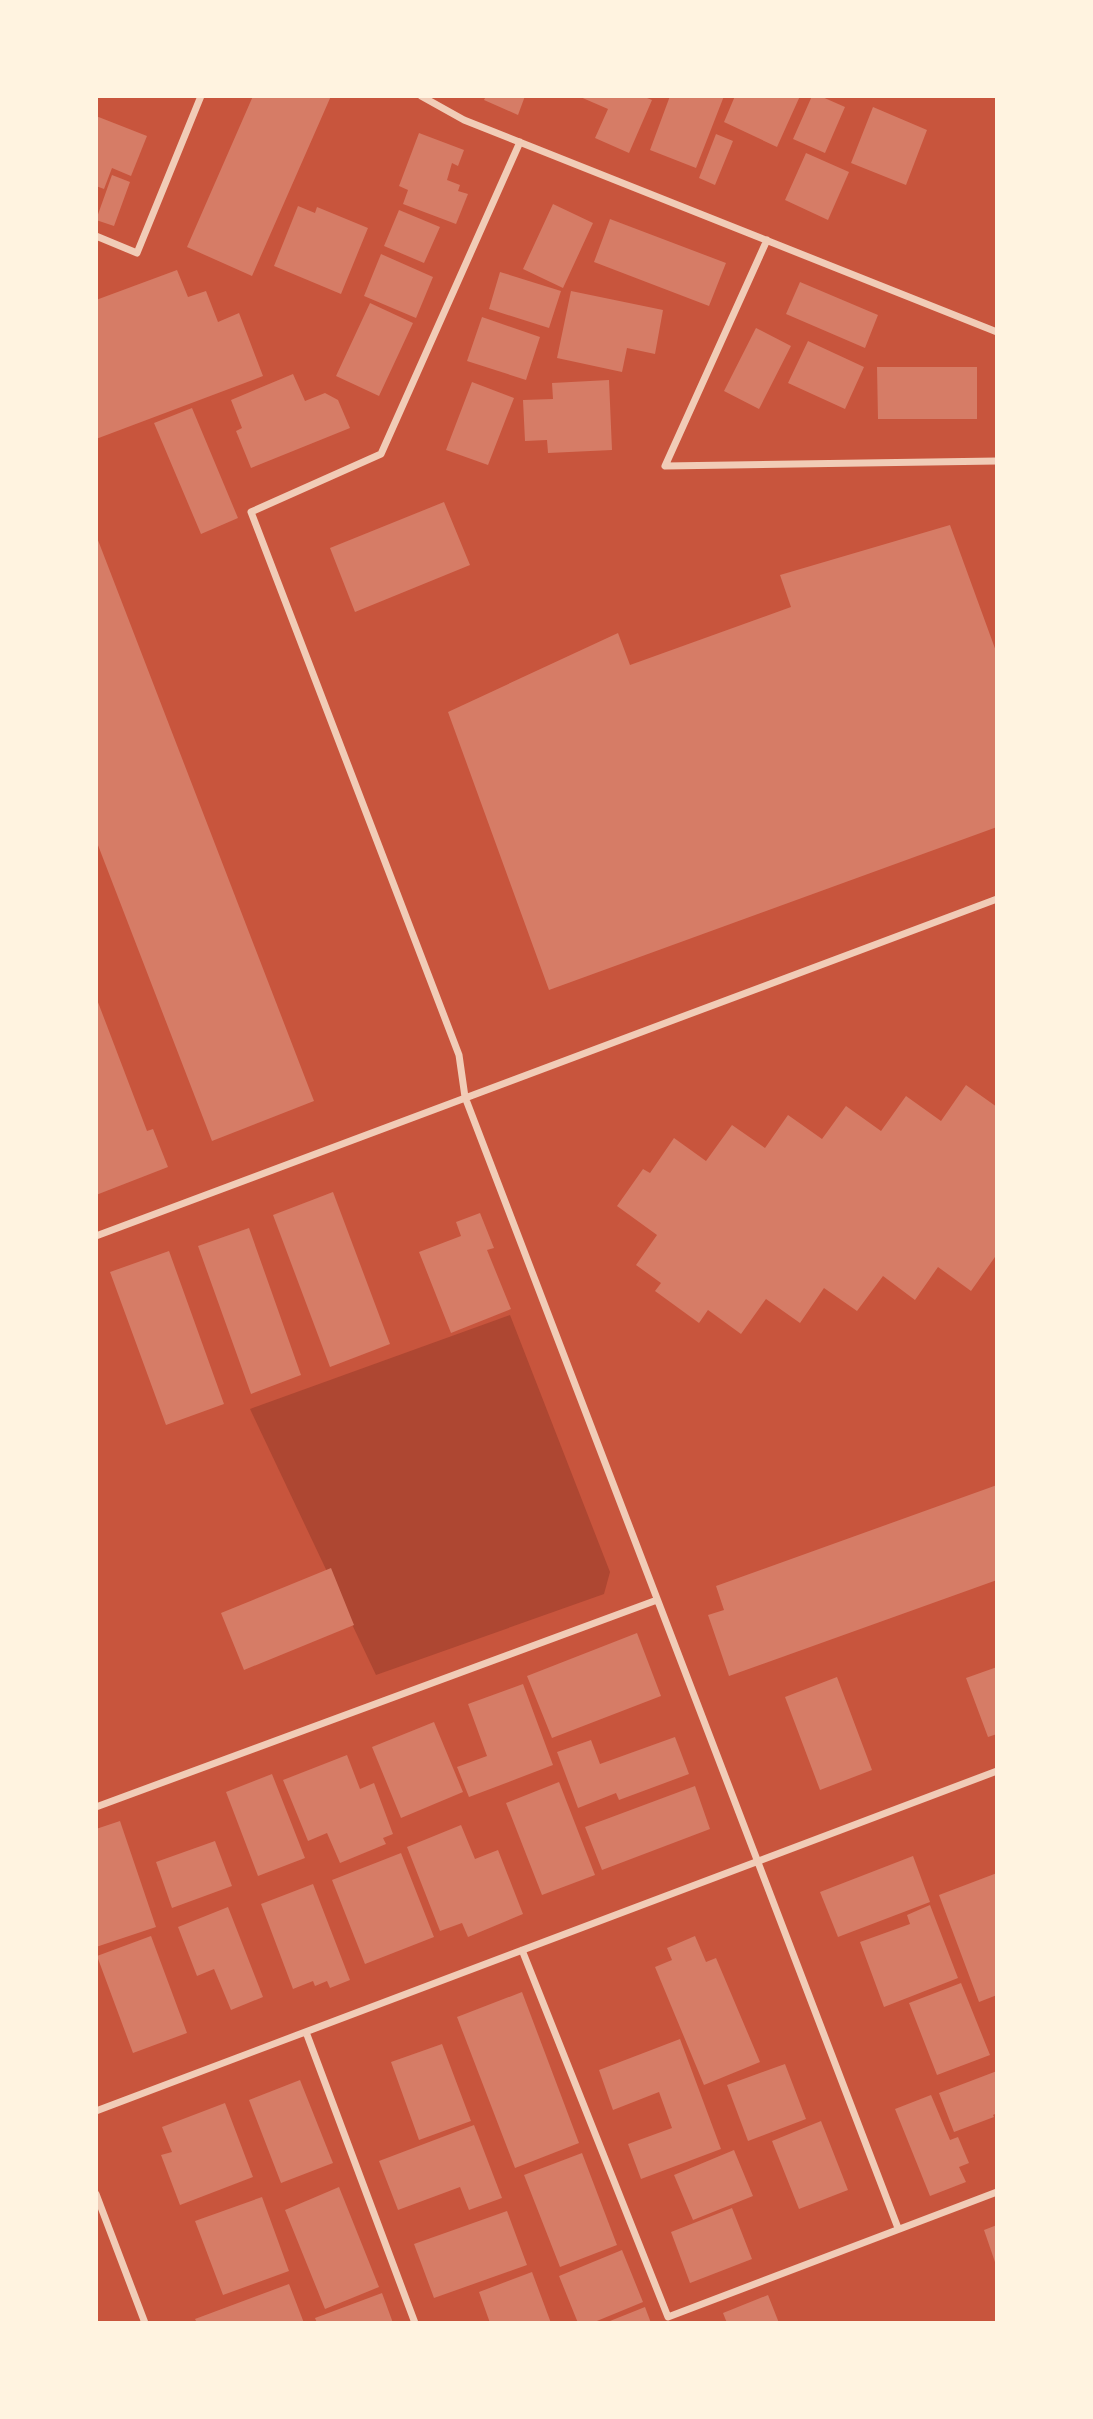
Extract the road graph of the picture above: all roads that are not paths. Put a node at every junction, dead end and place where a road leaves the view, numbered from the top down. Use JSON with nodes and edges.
{"nodes":[{"id":1,"x":201,"y":96,"type":"edge"},
{"id":2,"x":421,"y":96,"type":"edge"},
{"id":3,"x":520,"y":142,"type":"junction"},
{"id":4,"x":96,"y":236,"type":"edge"},
{"id":5,"x":767,"y":240,"type":"junction"},
{"id":6,"x":997,"y":332,"type":"edge"},
{"id":7,"x":997,"y":461,"type":"edge"},
{"id":8,"x":997,"y":899,"type":"edge"},
{"id":9,"x":465,"y":1097,"type":"junction"},
{"id":10,"x":96,"y":1236,"type":"edge"},
{"id":11,"x":657,"y":1600,"type":"junction"},
{"id":12,"x":997,"y":1771,"type":"edge"},
{"id":13,"x":96,"y":1807,"type":"edge"},
{"id":14,"x":756,"y":1862,"type":"junction"},
{"id":15,"x":522,"y":1950,"type":"junction"},
{"id":16,"x":306,"y":2032,"type":"junction"},
{"id":17,"x":96,"y":2110,"type":"edge"},
{"id":18,"x":997,"y":2192,"type":"edge"},
{"id":19,"x":96,"y":2194,"type":"edge"},
{"id":20,"x":898,"y":2228,"type":"junction"},
{"id":21,"x":669,"y":2320,"type":"edge"},
{"id":22,"x":145,"y":2323,"type":"edge"},
{"id":23,"x":415,"y":2323,"type":"edge"}],
"edges":[{"from":1,"to":4,"type":"street"},
{"from":2,"to":3,"type":"street"},
{"from":3,"to":5,"type":"street"},
{"from":3,"to":9,"type":"street"},
{"from":5,"to":6,"type":"street"},
{"from":5,"to":7,"type":"street"},
{"from":8,"to":9,"type":"street"},
{"from":9,"to":10,"type":"street"},
{"from":9,"to":11,"type":"street"},
{"from":11,"to":13,"type":"street"},
{"from":11,"to":14,"type":"street"},
{"from":12,"to":14,"type":"street"},
{"from":14,"to":15,"type":"street"},
{"from":14,"to":20,"type":"street"},
{"from":15,"to":16,"type":"street"},
{"from":15,"to":21,"type":"street"},
{"from":16,"to":17,"type":"street"},
{"from":16,"to":23,"type":"street"},
{"from":18,"to":20,"type":"street"},
{"from":19,"to":22,"type":"street"},
{"from":20,"to":21,"type":"street"}]}
